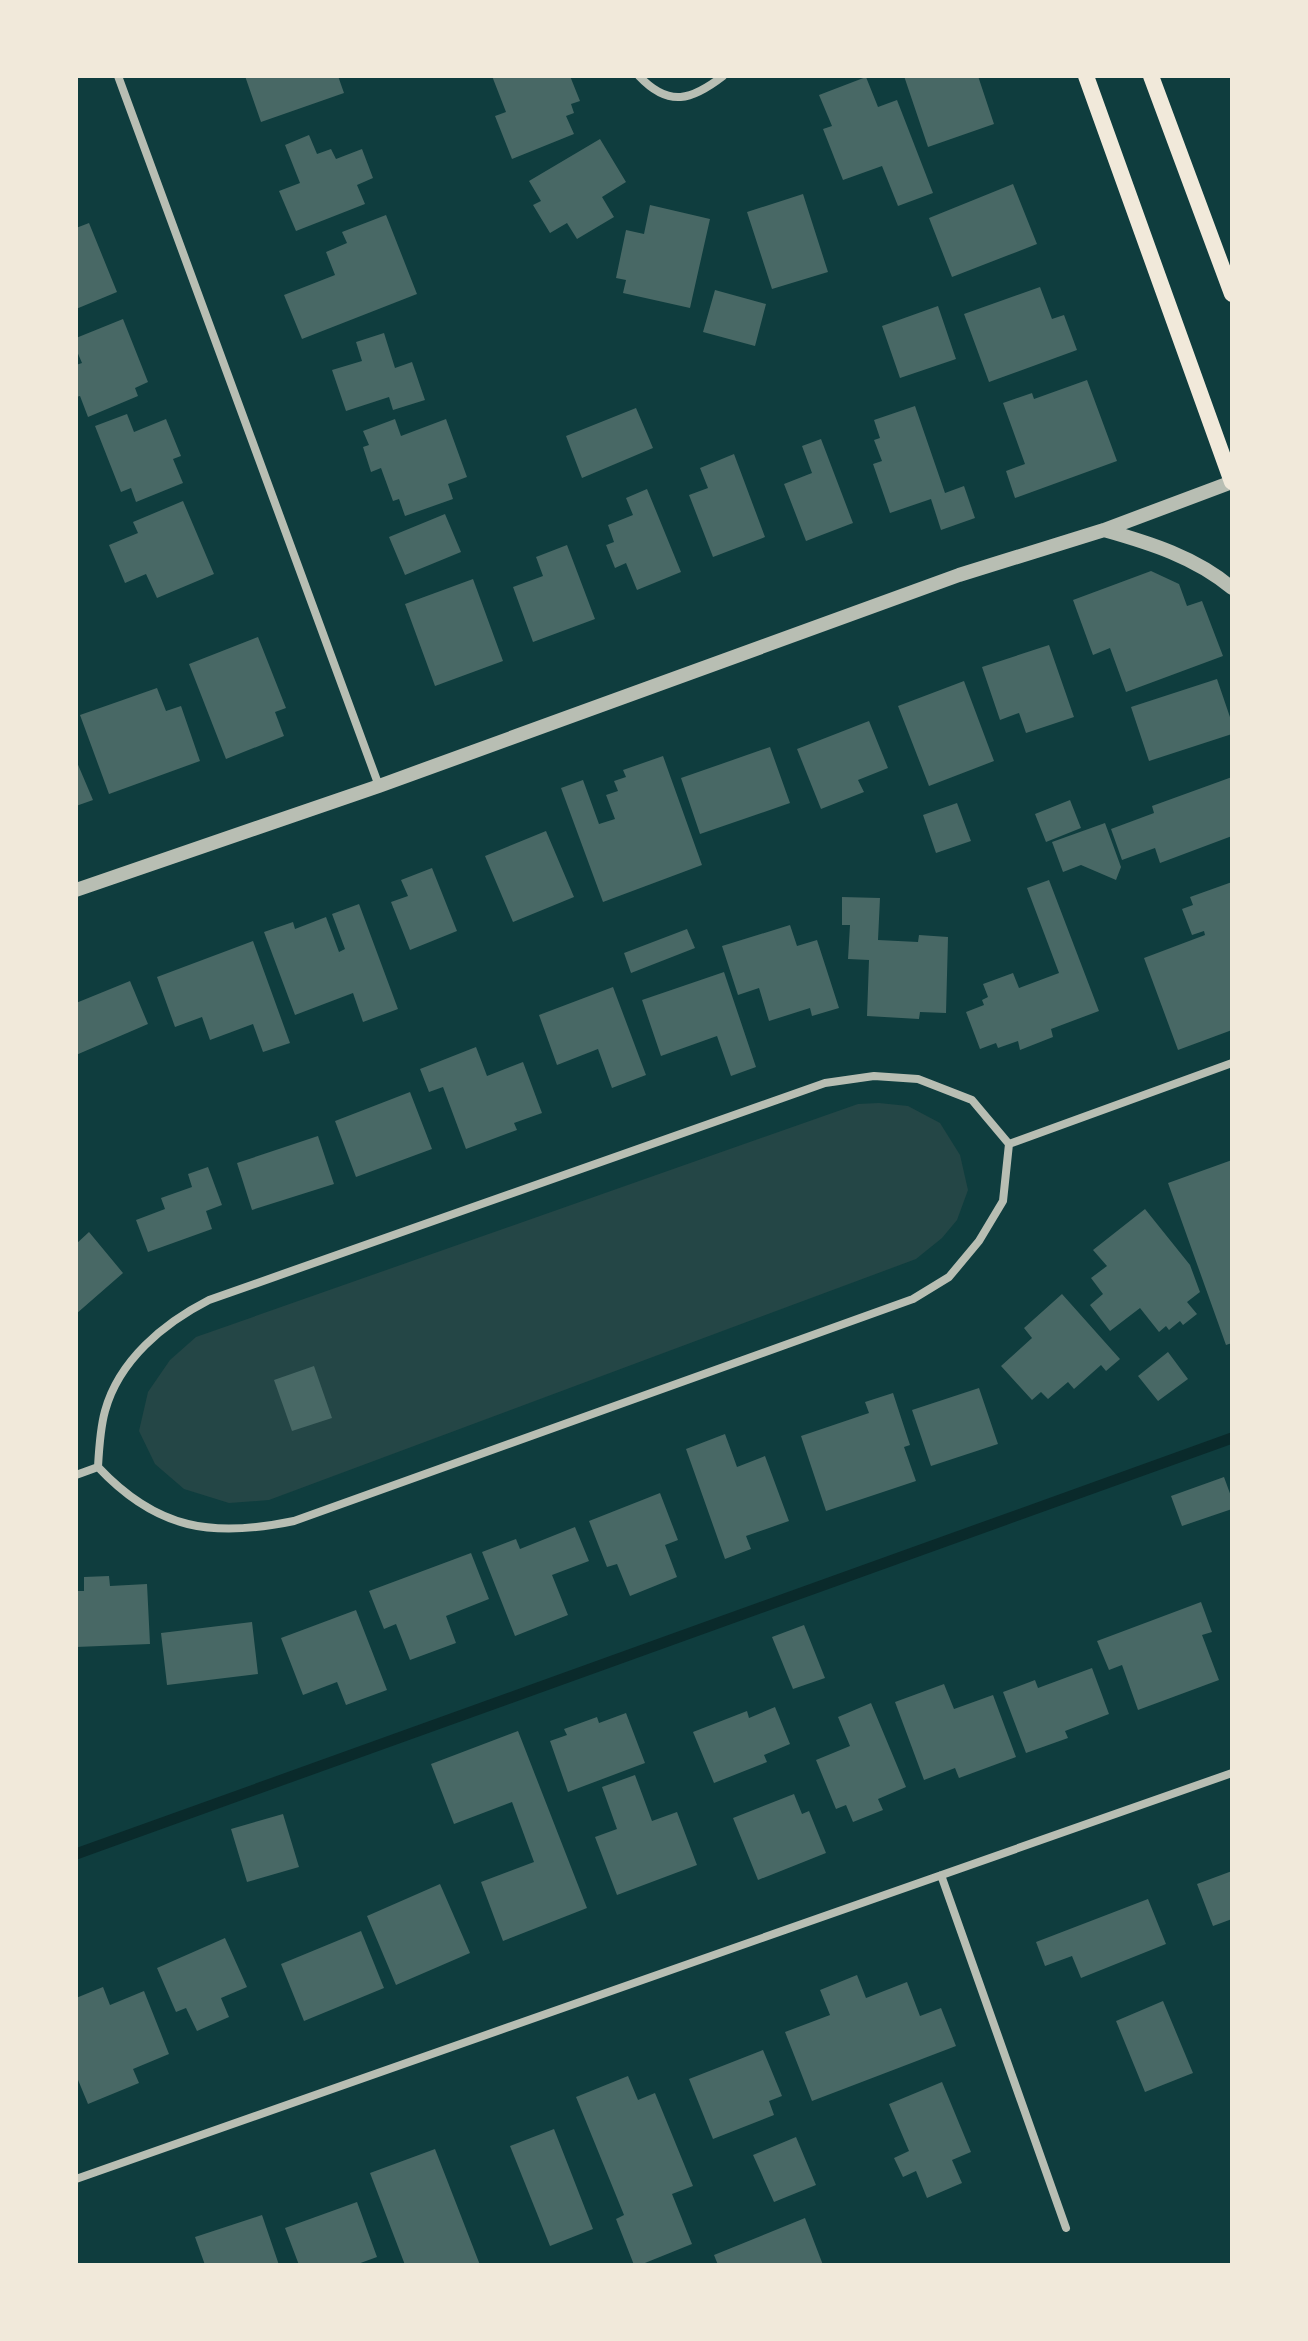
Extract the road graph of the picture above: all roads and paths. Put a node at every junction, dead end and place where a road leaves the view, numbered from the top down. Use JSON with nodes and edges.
{"nodes":[{"id":1,"x":118,"y":76,"type":"edge"},
{"id":2,"x":639,"y":76,"type":"edge"},
{"id":3,"x":723,"y":76,"type":"edge"},
{"id":4,"x":1086,"y":76,"type":"edge"},
{"id":5,"x":1151,"y":76,"type":"edge"},
{"id":6,"x":1232,"y":294,"type":"edge"},
{"id":7,"x":1232,"y":482,"type":"edge"},
{"id":8,"x":1104,"y":530,"type":"junction"},
{"id":9,"x":1232,"y":588,"type":"edge"},
{"id":10,"x":379,"y":786,"type":"junction"},
{"id":11,"x":76,"y":890,"type":"edge"},
{"id":12,"x":1232,"y":1063,"type":"edge"},
{"id":13,"x":1009,"y":1144,"type":"junction"},
{"id":14,"x":98,"y":1467,"type":"junction"},
{"id":15,"x":76,"y":1475,"type":"edge"},
{"id":16,"x":1232,"y":1773,"type":"edge"},
{"id":17,"x":941,"y":1875,"type":"junction"},
{"id":18,"x":76,"y":2179,"type":"edge"},
{"id":19,"x":1066,"y":2228,"type":"dead end"}],
"edges":[{"from":1,"to":10,"type":"street"},
{"from":2,"to":3,"type":"street"},
{"from":4,"to":7,"type":"main road"},
{"from":5,"to":6,"type":"main road"},
{"from":7,"to":8,"type":"street"},
{"from":8,"to":9,"type":"street"},
{"from":8,"to":10,"type":"street"},
{"from":10,"to":11,"type":"street"},
{"from":12,"to":13,"type":"street"},
{"from":13,"to":14,"type":"street"},
{"from":13,"to":14,"type":"street"},
{"from":14,"to":15,"type":"street"},
{"from":16,"to":17,"type":"street"},
{"from":17,"to":18,"type":"street"},
{"from":17,"to":19,"type":"street"}]}
